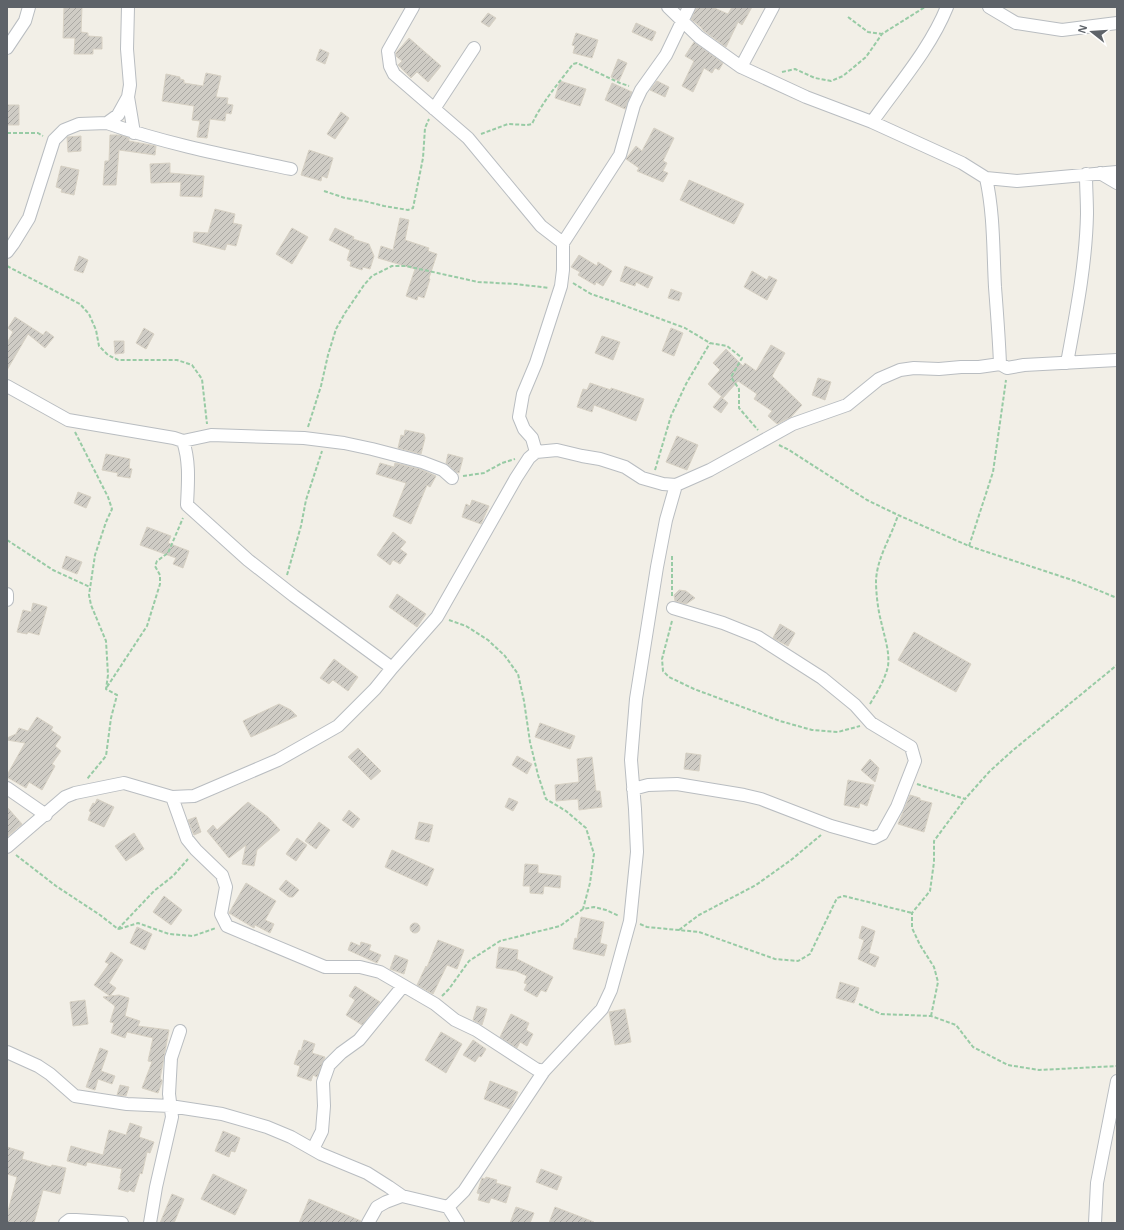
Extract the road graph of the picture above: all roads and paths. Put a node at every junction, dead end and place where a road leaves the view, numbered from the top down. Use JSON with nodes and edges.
{"nodes":[{"id":1,"x":29,"y":7,"type":"edge"},
{"id":2,"x":128,"y":7,"type":"edge"},
{"id":3,"x":413,"y":7,"type":"edge"},
{"id":4,"x":668,"y":7,"type":"edge"},
{"id":5,"x":689,"y":7,"type":"edge"},
{"id":6,"x":773,"y":7,"type":"edge"},
{"id":7,"x":925,"y":7,"type":"edge"},
{"id":8,"x":947,"y":7,"type":"edge"},
{"id":9,"x":989,"y":7,"type":"edge"},
{"id":10,"x":848,"y":17,"type":"dead end"},
{"id":11,"x":683,"y":21,"type":"junction"},
{"id":12,"x":1117,"y":23,"type":"edge"},
{"id":13,"x":882,"y":34,"type":"junction"},
{"id":14,"x":7,"y":48,"type":"edge"},
{"id":15,"x":474,"y":48,"type":"dead end"},
{"id":16,"x":741,"y":66,"type":"junction"},
{"id":17,"x":768,"y":79,"type":"junction"},
{"id":18,"x":641,"y":90,"type":"junction"},
{"id":19,"x":128,"y":97,"type":"junction"},
{"id":20,"x":434,"y":109,"type":"junction"},
{"id":21,"x":872,"y":122,"type":"junction"},
{"id":22,"x":107,"y":123,"type":"junction"},
{"id":23,"x":7,"y":132,"type":"edge"},
{"id":24,"x":134,"y":133,"type":"junction"},
{"id":25,"x":468,"y":138,"type":"junction"},
{"id":26,"x":54,"y":140,"type":"junction"},
{"id":27,"x":291,"y":169,"type":"dead end"},
{"id":28,"x":1117,"y":172,"type":"edge"},
{"id":29,"x":1100,"y":173,"type":"junction"},
{"id":30,"x":1086,"y":174,"type":"junction"},
{"id":31,"x":986,"y":178,"type":"junction"},
{"id":32,"x":1117,"y":183,"type":"edge"},
{"id":33,"x":324,"y":191,"type":"dead end"},
{"id":34,"x":563,"y":242,"type":"junction"},
{"id":35,"x":7,"y":252,"type":"edge"},
{"id":36,"x":7,"y":266,"type":"edge"},
{"id":37,"x":561,"y":288,"type":"junction"},
{"id":38,"x":710,"y":342,"type":"junction"},
{"id":39,"x":1117,"y":360,"type":"edge"},
{"id":40,"x":1067,"y":363,"type":"junction"},
{"id":41,"x":1004,"y":366,"type":"junction"},
{"id":42,"x":7,"y":386,"type":"edge"},
{"id":43,"x":68,"y":420,"type":"junction"},
{"id":44,"x":211,"y":436,"type":"junction"},
{"id":45,"x":304,"y":438,"type":"junction"},
{"id":46,"x":325,"y":440,"type":"junction"},
{"id":47,"x":765,"y":440,"type":"junction"},
{"id":48,"x":183,"y":441,"type":"junction"},
{"id":49,"x":532,"y":455,"type":"junction"},
{"id":50,"x":452,"y":478,"type":"joint"},
{"id":51,"x":652,"y":481,"type":"junction"},
{"id":52,"x":676,"y":485,"type":"junction"},
{"id":53,"x":187,"y":505,"type":"junction"},
{"id":54,"x":898,"y":515,"type":"junction"},
{"id":55,"x":7,"y":540,"type":"edge"},
{"id":56,"x":969,"y":546,"type":"junction"},
{"id":57,"x":672,"y":551,"type":"dead end"},
{"id":58,"x":282,"y":586,"type":"junction"},
{"id":59,"x":90,"y":587,"type":"junction"},
{"id":60,"x":7,"y":594,"type":"edge"},
{"id":61,"x":1117,"y":598,"type":"edge"},
{"id":62,"x":7,"y":600,"type":"edge"},
{"id":63,"x":673,"y":608,"type":"junction"},
{"id":64,"x":437,"y":616,"type":"junction"},
{"id":65,"x":1117,"y":665,"type":"edge"},
{"id":66,"x":392,"y":668,"type":"junction"},
{"id":67,"x":106,"y":689,"type":"junction"},
{"id":68,"x":867,"y":719,"type":"junction"},
{"id":69,"x":908,"y":776,"type":"junction"},
{"id":70,"x":7,"y":788,"type":"edge"},
{"id":71,"x":634,"y":789,"type":"junction"},
{"id":72,"x":75,"y":793,"type":"junction"},
{"id":73,"x":172,"y":797,"type":"junction"},
{"id":74,"x":965,"y":799,"type":"junction"},
{"id":75,"x":46,"y":815,"type":"junction"},
{"id":76,"x":831,"y":826,"type":"junction"},
{"id":77,"x":9,"y":850,"type":"edge"},
{"id":78,"x":196,"y":850,"type":"junction"},
{"id":79,"x":583,"y":909,"type":"junction"},
{"id":80,"x":912,"y":913,"type":"junction"},
{"id":81,"x":630,"y":921,"type":"junction"},
{"id":82,"x":227,"y":926,"type":"junction"},
{"id":83,"x":118,"y":929,"type":"junction"},
{"id":84,"x":678,"y":930,"type":"junction"},
{"id":85,"x":403,"y":986,"type":"junction"},
{"id":86,"x":435,"y":1004,"type":"junction"},
{"id":87,"x":859,"y":1004,"type":"dead end"},
{"id":88,"x":931,"y":1016,"type":"junction"},
{"id":89,"x":180,"y":1031,"type":"dead end"},
{"id":90,"x":7,"y":1052,"type":"edge"},
{"id":91,"x":1117,"y":1066,"type":"edge"},
{"id":92,"x":544,"y":1071,"type":"junction"},
{"id":93,"x":1117,"y":1081,"type":"edge"},
{"id":94,"x":170,"y":1106,"type":"junction"},
{"id":95,"x":313,"y":1149,"type":"junction"},
{"id":96,"x":402,"y":1196,"type":"junction"},
{"id":97,"x":448,"y":1207,"type":"junction"},
{"id":98,"x":65,"y":1223,"type":"edge"},
{"id":99,"x":122,"y":1223,"type":"edge"},
{"id":100,"x":150,"y":1223,"type":"edge"},
{"id":101,"x":368,"y":1223,"type":"edge"},
{"id":102,"x":458,"y":1223,"type":"edge"},
{"id":103,"x":1095,"y":1223,"type":"edge"}],
"edges":[{"from":1,"to":14,"type":"street"},
{"from":2,"to":19,"type":"street"},
{"from":3,"to":20,"type":"street"},
{"from":4,"to":11,"type":"street"},
{"from":5,"to":11,"type":"street"},
{"from":6,"to":16,"type":"street"},
{"from":7,"to":13,"type":"path"},
{"from":8,"to":21,"type":"street"},
{"from":9,"to":12,"type":"street"},
{"from":10,"to":13,"type":"path"},
{"from":11,"to":16,"type":"street"},
{"from":11,"to":18,"type":"street"},
{"from":13,"to":17,"type":"path"},
{"from":15,"to":20,"type":"street"},
{"from":16,"to":17,"type":"street"},
{"from":17,"to":21,"type":"street"},
{"from":18,"to":25,"type":"path"},
{"from":18,"to":34,"type":"street"},
{"from":19,"to":22,"type":"street"},
{"from":19,"to":24,"type":"street"},
{"from":20,"to":25,"type":"street"},
{"from":20,"to":33,"type":"path"},
{"from":21,"to":31,"type":"street"},
{"from":22,"to":24,"type":"street"},
{"from":22,"to":26,"type":"street"},
{"from":23,"to":26,"type":"path"},
{"from":24,"to":27,"type":"street"},
{"from":25,"to":34,"type":"street"},
{"from":26,"to":35,"type":"street"},
{"from":28,"to":29,"type":"street"},
{"from":29,"to":30,"type":"street"},
{"from":29,"to":32,"type":"street"},
{"from":30,"to":31,"type":"street"},
{"from":30,"to":40,"type":"street"},
{"from":31,"to":41,"type":"street"},
{"from":34,"to":37,"type":"street"},
{"from":36,"to":44,"type":"path"},
{"from":37,"to":38,"type":"path"},
{"from":37,"to":45,"type":"path"},
{"from":37,"to":49,"type":"street"},
{"from":38,"to":47,"type":"path"},
{"from":38,"to":51,"type":"path"},
{"from":39,"to":40,"type":"street"},
{"from":40,"to":41,"type":"street"},
{"from":41,"to":47,"type":"street"},
{"from":41,"to":56,"type":"path"},
{"from":42,"to":43,"type":"street"},
{"from":43,"to":48,"type":"street"},
{"from":43,"to":59,"type":"path"},
{"from":44,"to":45,"type":"street"},
{"from":44,"to":48,"type":"street"},
{"from":45,"to":46,"type":"street"},
{"from":46,"to":50,"type":"street"},
{"from":46,"to":58,"type":"path"},
{"from":47,"to":52,"type":"street"},
{"from":47,"to":54,"type":"path"},
{"from":48,"to":53,"type":"street"},
{"from":49,"to":50,"type":"path"},
{"from":49,"to":51,"type":"street"},
{"from":49,"to":64,"type":"street"},
{"from":51,"to":52,"type":"street"},
{"from":52,"to":71,"type":"street"},
{"from":53,"to":58,"type":"street"},
{"from":53,"to":67,"type":"path"},
{"from":54,"to":56,"type":"path"},
{"from":54,"to":68,"type":"path"},
{"from":55,"to":59,"type":"path"},
{"from":56,"to":61,"type":"path"},
{"from":57,"to":63,"type":"path"},
{"from":58,"to":66,"type":"street"},
{"from":59,"to":67,"type":"path"},
{"from":60,"to":62,"type":"street"},
{"from":63,"to":68,"type":"street"},
{"from":63,"to":68,"type":"path"},
{"from":64,"to":66,"type":"street"},
{"from":64,"to":79,"type":"path"},
{"from":65,"to":74,"type":"path"},
{"from":66,"to":73,"type":"street"},
{"from":67,"to":72,"type":"path"},
{"from":68,"to":69,"type":"street"},
{"from":69,"to":74,"type":"path"},
{"from":69,"to":76,"type":"street"},
{"from":70,"to":75,"type":"street"},
{"from":71,"to":76,"type":"street"},
{"from":71,"to":81,"type":"street"},
{"from":72,"to":73,"type":"street"},
{"from":72,"to":75,"type":"street"},
{"from":73,"to":78,"type":"street"},
{"from":74,"to":80,"type":"path"},
{"from":75,"to":77,"type":"street"},
{"from":76,"to":84,"type":"path"},
{"from":77,"to":83,"type":"path"},
{"from":78,"to":82,"type":"street"},
{"from":78,"to":83,"type":"path"},
{"from":79,"to":81,"type":"path"},
{"from":79,"to":86,"type":"path"},
{"from":80,"to":84,"type":"path"},
{"from":80,"to":88,"type":"path"},
{"from":81,"to":84,"type":"path"},
{"from":81,"to":92,"type":"street"},
{"from":82,"to":83,"type":"path"},
{"from":82,"to":85,"type":"street"},
{"from":85,"to":86,"type":"street"},
{"from":85,"to":95,"type":"street"},
{"from":86,"to":92,"type":"street"},
{"from":87,"to":88,"type":"path"},
{"from":88,"to":91,"type":"path"},
{"from":89,"to":94,"type":"street"},
{"from":90,"to":94,"type":"street"},
{"from":92,"to":97,"type":"street"},
{"from":93,"to":103,"type":"street"},
{"from":94,"to":95,"type":"street"},
{"from":94,"to":100,"type":"street"},
{"from":95,"to":96,"type":"street"},
{"from":96,"to":97,"type":"street"},
{"from":96,"to":101,"type":"street"},
{"from":97,"to":102,"type":"street"},
{"from":98,"to":99,"type":"street"}]}
